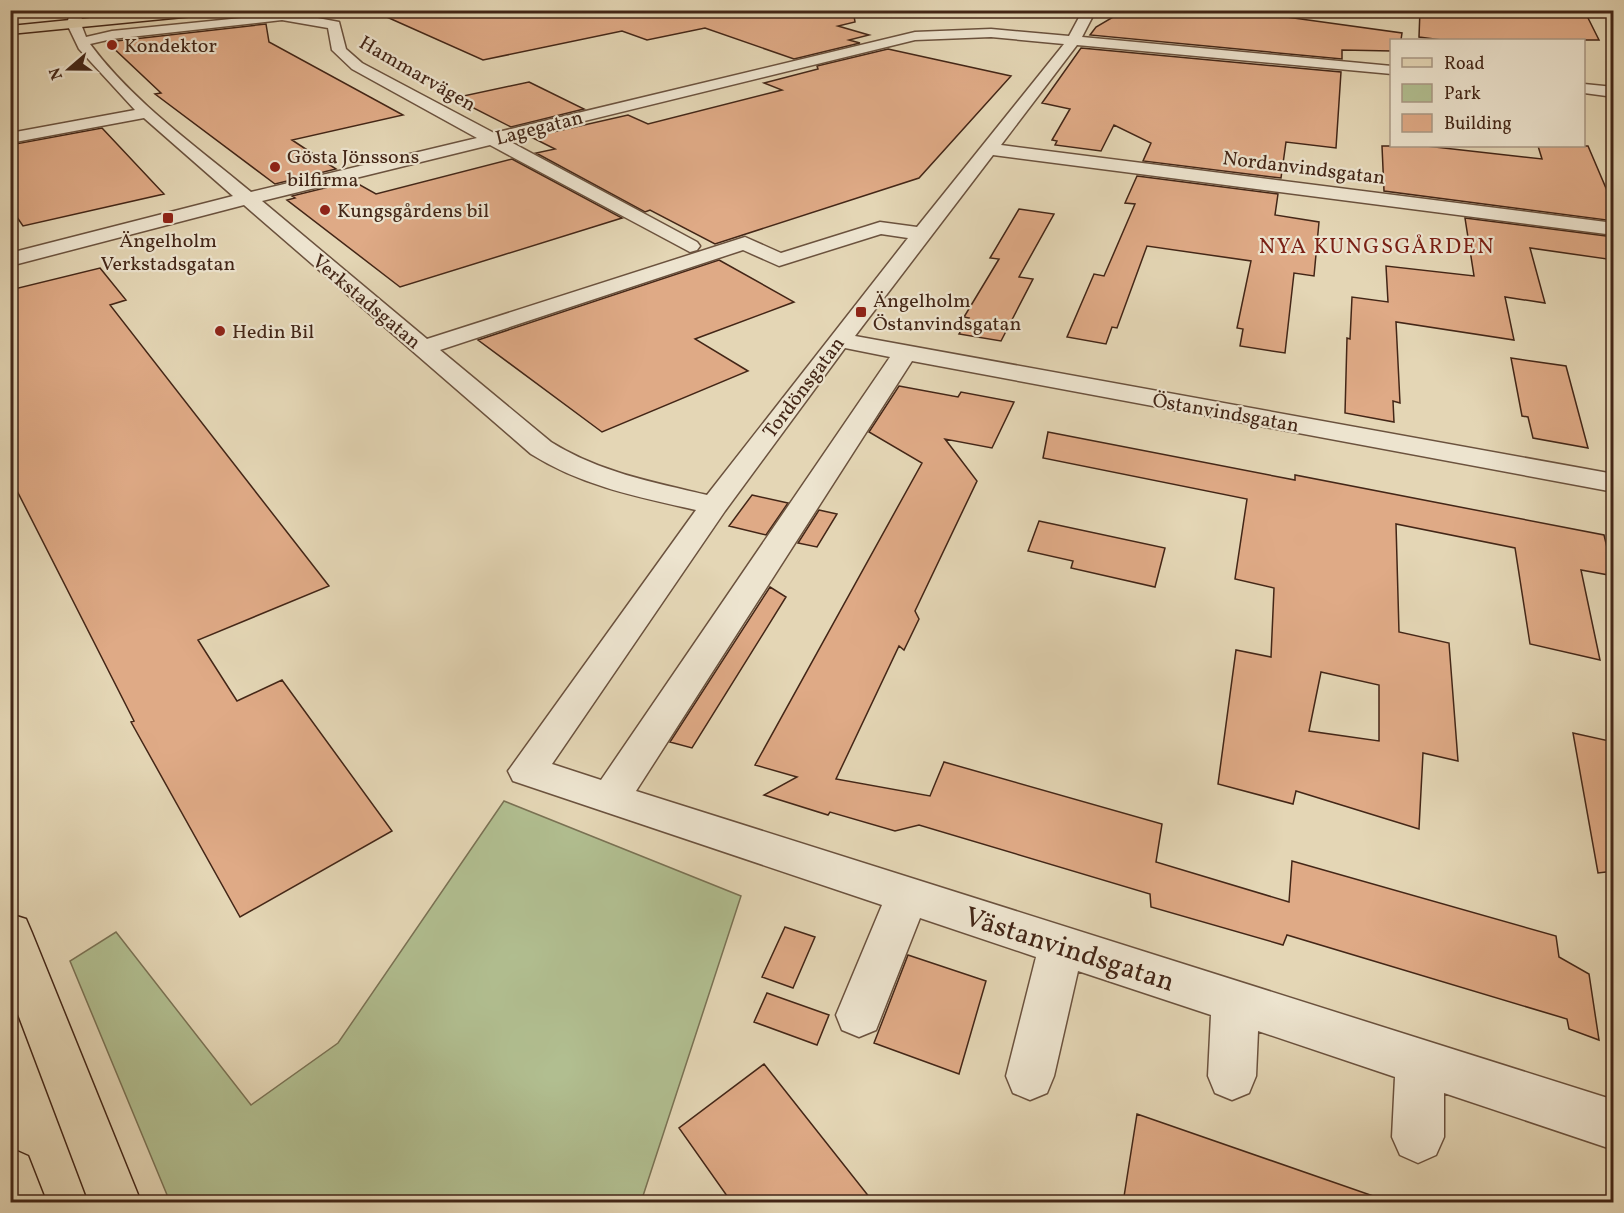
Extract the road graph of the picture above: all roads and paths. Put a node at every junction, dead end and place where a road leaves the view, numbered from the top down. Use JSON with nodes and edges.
{"nodes":[{"id":1,"x":153,"y":10,"type":"edge"},
{"id":2,"x":214,"y":10,"type":"edge"},
{"id":3,"x":251,"y":10,"type":"edge"},
{"id":4,"x":1090,"y":10,"type":"edge"},
{"id":5,"x":76,"y":17,"type":"edge"},
{"id":6,"x":290,"y":17,"type":"junction"},
{"id":7,"x":10,"y":23,"type":"edge"},
{"id":8,"x":10,"y":30,"type":"edge"},
{"id":9,"x":1074,"y":40,"type":"junction"},
{"id":10,"x":83,"y":42,"type":"junction"},
{"id":11,"x":1390,"y":70,"type":"edge"},
{"id":12,"x":1605,"y":76,"type":"dead end"},
{"id":13,"x":1585,"y":89,"type":"edge"},
{"id":14,"x":1614,"y":91,"type":"edge"},
{"id":15,"x":148,"y":112,"type":"junction"},
{"id":16,"x":10,"y":138,"type":"edge"},
{"id":17,"x":490,"y":138,"type":"junction"},
{"id":18,"x":988,"y":149,"type":"junction"},
{"id":19,"x":247,"y":200,"type":"junction"},
{"id":20,"x":1614,"y":229,"type":"edge"},
{"id":21,"x":921,"y":234,"type":"junction"},
{"id":22,"x":690,"y":246,"type":"dead end"},
{"id":23,"x":10,"y":260,"type":"edge"},
{"id":24,"x":839,"y":340,"type":"junction"},
{"id":25,"x":422,"y":348,"type":"junction"},
{"id":26,"x":905,"y":353,"type":"junction"},
{"id":27,"x":1614,"y":483,"type":"edge"},
{"id":28,"x":714,"y":506,"type":"junction"},
{"id":29,"x":527,"y":771,"type":"joint"},
{"id":30,"x":610,"y":798,"type":"junction"},
{"id":31,"x":908,"y":895,"type":"junction"},
{"id":32,"x":10,"y":933,"type":"edge"},
{"id":33,"x":1061,"y":945,"type":"junction"},
{"id":34,"x":1235,"y":1001,"type":"junction"},
{"id":35,"x":859,"y":1015,"type":"dead end"},
{"id":36,"x":1420,"y":1061,"type":"junction"},
{"id":37,"x":1030,"y":1076,"type":"dead end"},
{"id":38,"x":1232,"y":1076,"type":"dead end"},
{"id":39,"x":1614,"y":1125,"type":"edge"},
{"id":40,"x":1418,"y":1137,"type":"dead end"},
{"id":41,"x":10,"y":1174,"type":"edge"},
{"id":42,"x":20,"y":1203,"type":"edge"},
{"id":43,"x":115,"y":1203,"type":"edge"}],
"edges":[{"from":1,"to":5,"type":"main road"},
{"from":2,"to":5,"type":"main road"},
{"from":3,"to":6,"type":"street"},
{"from":4,"to":9,"type":"street","name":"Tordönsgatan"},
{"from":5,"to":7,"type":"main road"},
{"from":5,"to":8,"type":"main road"},
{"from":5,"to":10,"type":"street","name":"Verkstadsgatan"},
{"from":6,"to":10,"type":"street"},
{"from":6,"to":17,"type":"street","name":"Hammarvägen"},
{"from":9,"to":11,"type":"street","name":"Lagegatan"},
{"from":9,"to":17,"type":"street","name":"Lagegatan"},
{"from":9,"to":18,"type":"street","name":"Tordönsgatan"},
{"from":10,"to":15,"type":"street","name":"Verkstadsgatan"},
{"from":12,"to":14,"type":"street"},
{"from":13,"to":14,"type":"street"},
{"from":15,"to":16,"type":"street"},
{"from":15,"to":19,"type":"street","name":"Verkstadsgatan"},
{"from":17,"to":19,"type":"street","name":"Lagegatan"},
{"from":17,"to":22,"type":"street","name":"Hammarvägen"},
{"from":18,"to":20,"type":"street","name":"Nordanvindsgatan"},
{"from":18,"to":21,"type":"street","name":"Tordönsgatan"},
{"from":19,"to":23,"type":"street","name":"Lagegatan"},
{"from":19,"to":25,"type":"street","name":"Verkstadsgatan"},
{"from":21,"to":24,"type":"street","name":"Tordönsgatan"},
{"from":21,"to":25,"type":"street"},
{"from":24,"to":26,"type":"street","name":"Östanvindsgatan"},
{"from":24,"to":28,"type":"street","name":"Tordönsgatan"},
{"from":25,"to":28,"type":"street","name":"Verkstadsgatan"},
{"from":26,"to":27,"type":"street","name":"Östanvindsgatan"},
{"from":26,"to":30,"type":"street"},
{"from":28,"to":29,"type":"street","name":"Tordönsgatan"},
{"from":29,"to":30,"type":"street","name":"Västanvindsgatan"},
{"from":30,"to":31,"type":"street","name":"Västanvindsgatan"},
{"from":31,"to":33,"type":"street","name":"Västanvindsgatan"},
{"from":31,"to":35,"type":"street"},
{"from":32,"to":43,"type":"main road"},
{"from":33,"to":34,"type":"street","name":"Västanvindsgatan"},
{"from":33,"to":37,"type":"street"},
{"from":34,"to":36,"type":"street","name":"Västanvindsgatan"},
{"from":34,"to":38,"type":"street"},
{"from":36,"to":39,"type":"street","name":"Västanvindsgatan"},
{"from":36,"to":40,"type":"street"},
{"from":41,"to":42,"type":"main road"}]}
